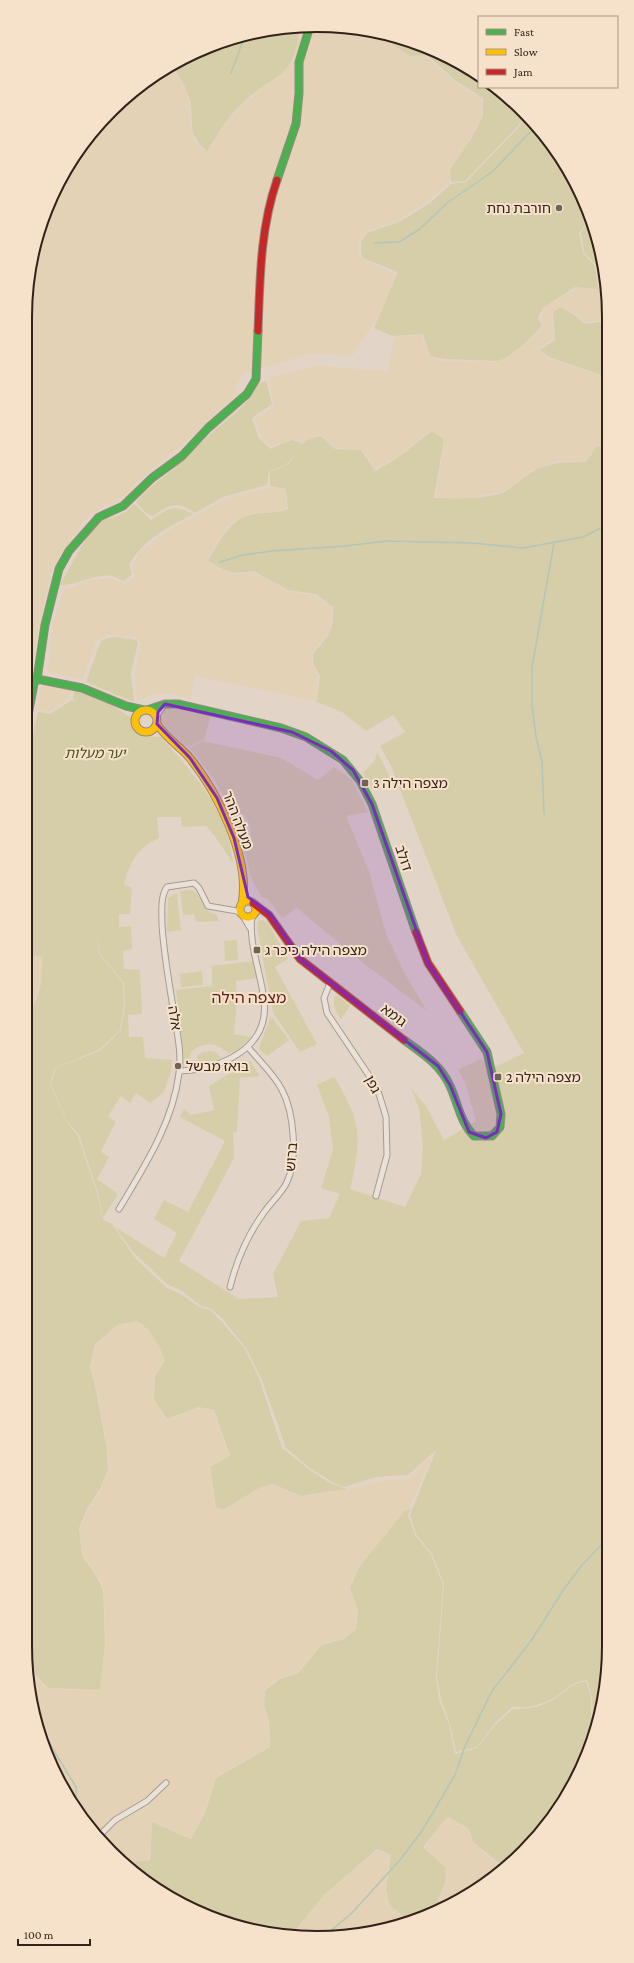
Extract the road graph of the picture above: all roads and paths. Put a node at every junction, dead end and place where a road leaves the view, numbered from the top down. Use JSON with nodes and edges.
{"nodes":[{"id":1,"x":308,"y":32,"type":"edge"},
{"id":2,"x":37,"y":679,"type":"junction"},
{"id":3,"x":32,"y":694,"type":"edge"},
{"id":4,"x":165,"y":704,"type":"junction"},
{"id":5,"x":126,"y":706,"type":"junction"},
{"id":6,"x":145,"y":710,"type":"junction"},
{"id":7,"x":156,"y":720,"type":"junction"},
{"id":8,"x":135,"y":722,"type":"junction"},
{"id":9,"x":150,"y":731,"type":"junction"},
{"id":10,"x":167,"y":735,"type":"junction"},
{"id":11,"x":244,"y":883,"type":"junction"},
{"id":12,"x":252,"y":902,"type":"junction"},
{"id":13,"x":241,"y":905,"type":"junction"},
{"id":14,"x":225,"y":908,"type":"junction"},
{"id":15,"x":270,"y":914,"type":"junction"},
{"id":16,"x":242,"y":915,"type":"junction"},
{"id":17,"x":253,"y":915,"type":"junction"},
{"id":18,"x":251,"y":931,"type":"junction"},
{"id":19,"x":330,"y":983,"type":"junction"},
{"id":20,"x":248,"y":1047,"type":"junction"},
{"id":21,"x":180,"y":1071,"type":"junction"},
{"id":22,"x":492,"y":1136,"type":"joint"},
{"id":23,"x":376,"y":1196,"type":"dead end"},
{"id":24,"x":119,"y":1209,"type":"dead end"},
{"id":25,"x":230,"y":1287,"type":"dead end"},
{"id":26,"x":166,"y":1783,"type":"dead end"},
{"id":27,"x":102,"y":1833,"type":"edge"}],
"edges":[{"from":1,"to":2,"type":"street"},
{"from":2,"to":3,"type":"street"},
{"from":2,"to":5,"type":"street"},
{"from":4,"to":6,"type":"street","name":"דולב"},
{"from":4,"to":7,"type":"street"},
{"from":4,"to":22,"type":"street","name":"דולב"},
{"from":5,"to":6,"type":"street"},
{"from":5,"to":8,"type":"street"},
{"from":6,"to":7,"type":"street"},
{"from":6,"to":8,"type":"street"},
{"from":7,"to":9,"type":"street"},
{"from":7,"to":10,"type":"street","name":"מעלה ההר"},
{"from":8,"to":9,"type":"street"},
{"from":9,"to":10,"type":"street"},
{"from":10,"to":11,"type":"street","name":"מעלה ההר"},
{"from":11,"to":12,"type":"street","name":"מעלה ההר"},
{"from":11,"to":13,"type":"street","name":"מעלה ההר"},
{"from":12,"to":13,"type":"street"},
{"from":12,"to":15,"type":"street"},
{"from":12,"to":17,"type":"street","name":"מעלה ההר"},
{"from":13,"to":14,"type":"street","name":"אלה"},
{"from":13,"to":16,"type":"street","name":"מעלה ההר"},
{"from":14,"to":16,"type":"street","name":"אלה"},
{"from":14,"to":21,"type":"street","name":"אלה"},
{"from":15,"to":17,"type":"street"},
{"from":15,"to":19,"type":"street","name":"גומא"},
{"from":16,"to":17,"type":"street"},
{"from":16,"to":18,"type":"street"},
{"from":17,"to":18,"type":"street"},
{"from":18,"to":20,"type":"street"},
{"from":19,"to":22,"type":"street","name":"גומא"},
{"from":19,"to":23,"type":"street","name":"גפן"},
{"from":20,"to":21,"type":"street"},
{"from":20,"to":25,"type":"street","name":"ברוש"},
{"from":21,"to":24,"type":"street","name":"אלה"},
{"from":26,"to":27,"type":"street"}]}
